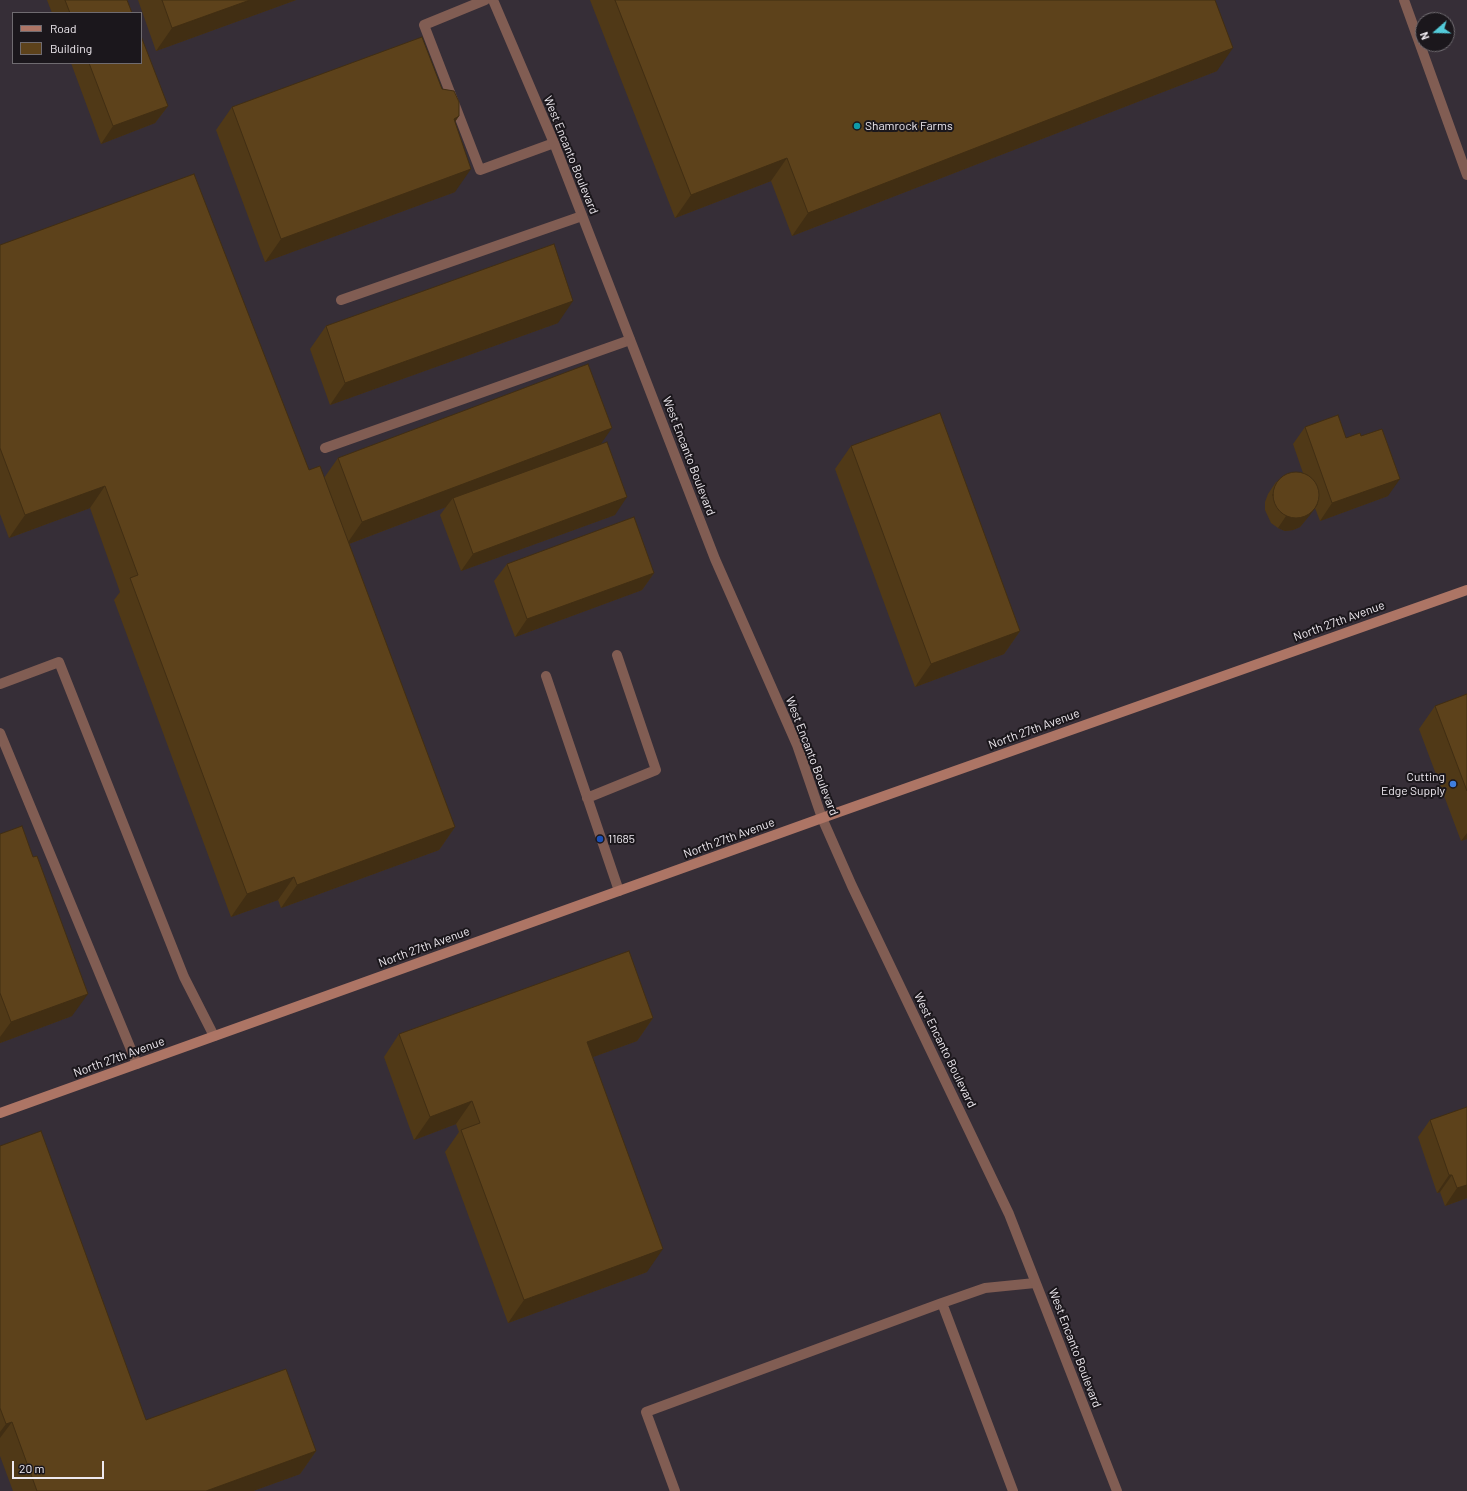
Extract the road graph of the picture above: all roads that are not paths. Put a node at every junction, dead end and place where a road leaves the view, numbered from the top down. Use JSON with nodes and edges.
{"nodes":[{"id":1,"x":485,"y":0,"type":"edge"},
{"id":2,"x":494,"y":0,"type":"edge"},
{"id":3,"x":1404,"y":0,"type":"edge"},
{"id":4,"x":554,"y":143,"type":"junction"},
{"id":5,"x":1467,"y":175,"type":"edge"},
{"id":6,"x":582,"y":216,"type":"junction"},
{"id":7,"x":341,"y":300,"type":"dead end"},
{"id":8,"x":630,"y":340,"type":"junction"},
{"id":9,"x":325,"y":448,"type":"dead end"},
{"id":10,"x":1467,"y":590,"type":"edge"},
{"id":11,"x":617,"y":655,"type":"dead end"},
{"id":12,"x":546,"y":676,"type":"dead end"},
{"id":13,"x":1,"y":682,"type":"edge"},
{"id":14,"x":0,"y":733,"type":"edge"},
{"id":15,"x":587,"y":798,"type":"junction"},
{"id":16,"x":822,"y":818,"type":"junction"},
{"id":17,"x":619,"y":891,"type":"junction"},
{"id":18,"x":214,"y":1036,"type":"junction"},
{"id":19,"x":137,"y":1064,"type":"junction"},
{"id":20,"x":0,"y":1113,"type":"edge"},
{"id":21,"x":1035,"y":1282,"type":"junction"},
{"id":22,"x":942,"y":1303,"type":"junction"},
{"id":23,"x":675,"y":1491,"type":"edge"},
{"id":24,"x":1013,"y":1491,"type":"edge"},
{"id":25,"x":1117,"y":1491,"type":"edge"}],
"edges":[{"from":1,"to":4,"type":"street"},
{"from":2,"to":4,"type":"street","name":"West Encanto Boulevard"},
{"from":3,"to":5,"type":"street"},
{"from":4,"to":6,"type":"street","name":"West Encanto Boulevard"},
{"from":6,"to":7,"type":"street"},
{"from":6,"to":8,"type":"street","name":"West Encanto Boulevard"},
{"from":8,"to":9,"type":"street"},
{"from":8,"to":16,"type":"street","name":"West Encanto Boulevard"},
{"from":10,"to":16,"type":"main road","name":"North 27th Avenue"},
{"from":11,"to":15,"type":"street"},
{"from":12,"to":15,"type":"street"},
{"from":13,"to":18,"type":"street"},
{"from":14,"to":19,"type":"street"},
{"from":15,"to":17,"type":"street"},
{"from":16,"to":17,"type":"main road","name":"North 27th Avenue"},
{"from":16,"to":21,"type":"street","name":"West Encanto Boulevard"},
{"from":17,"to":18,"type":"main road","name":"North 27th Avenue"},
{"from":18,"to":19,"type":"main road","name":"North 27th Avenue"},
{"from":19,"to":20,"type":"main road","name":"North 27th Avenue"},
{"from":21,"to":22,"type":"street"},
{"from":21,"to":25,"type":"street","name":"West Encanto Boulevard"},
{"from":22,"to":23,"type":"street"},
{"from":22,"to":24,"type":"street"}]}
